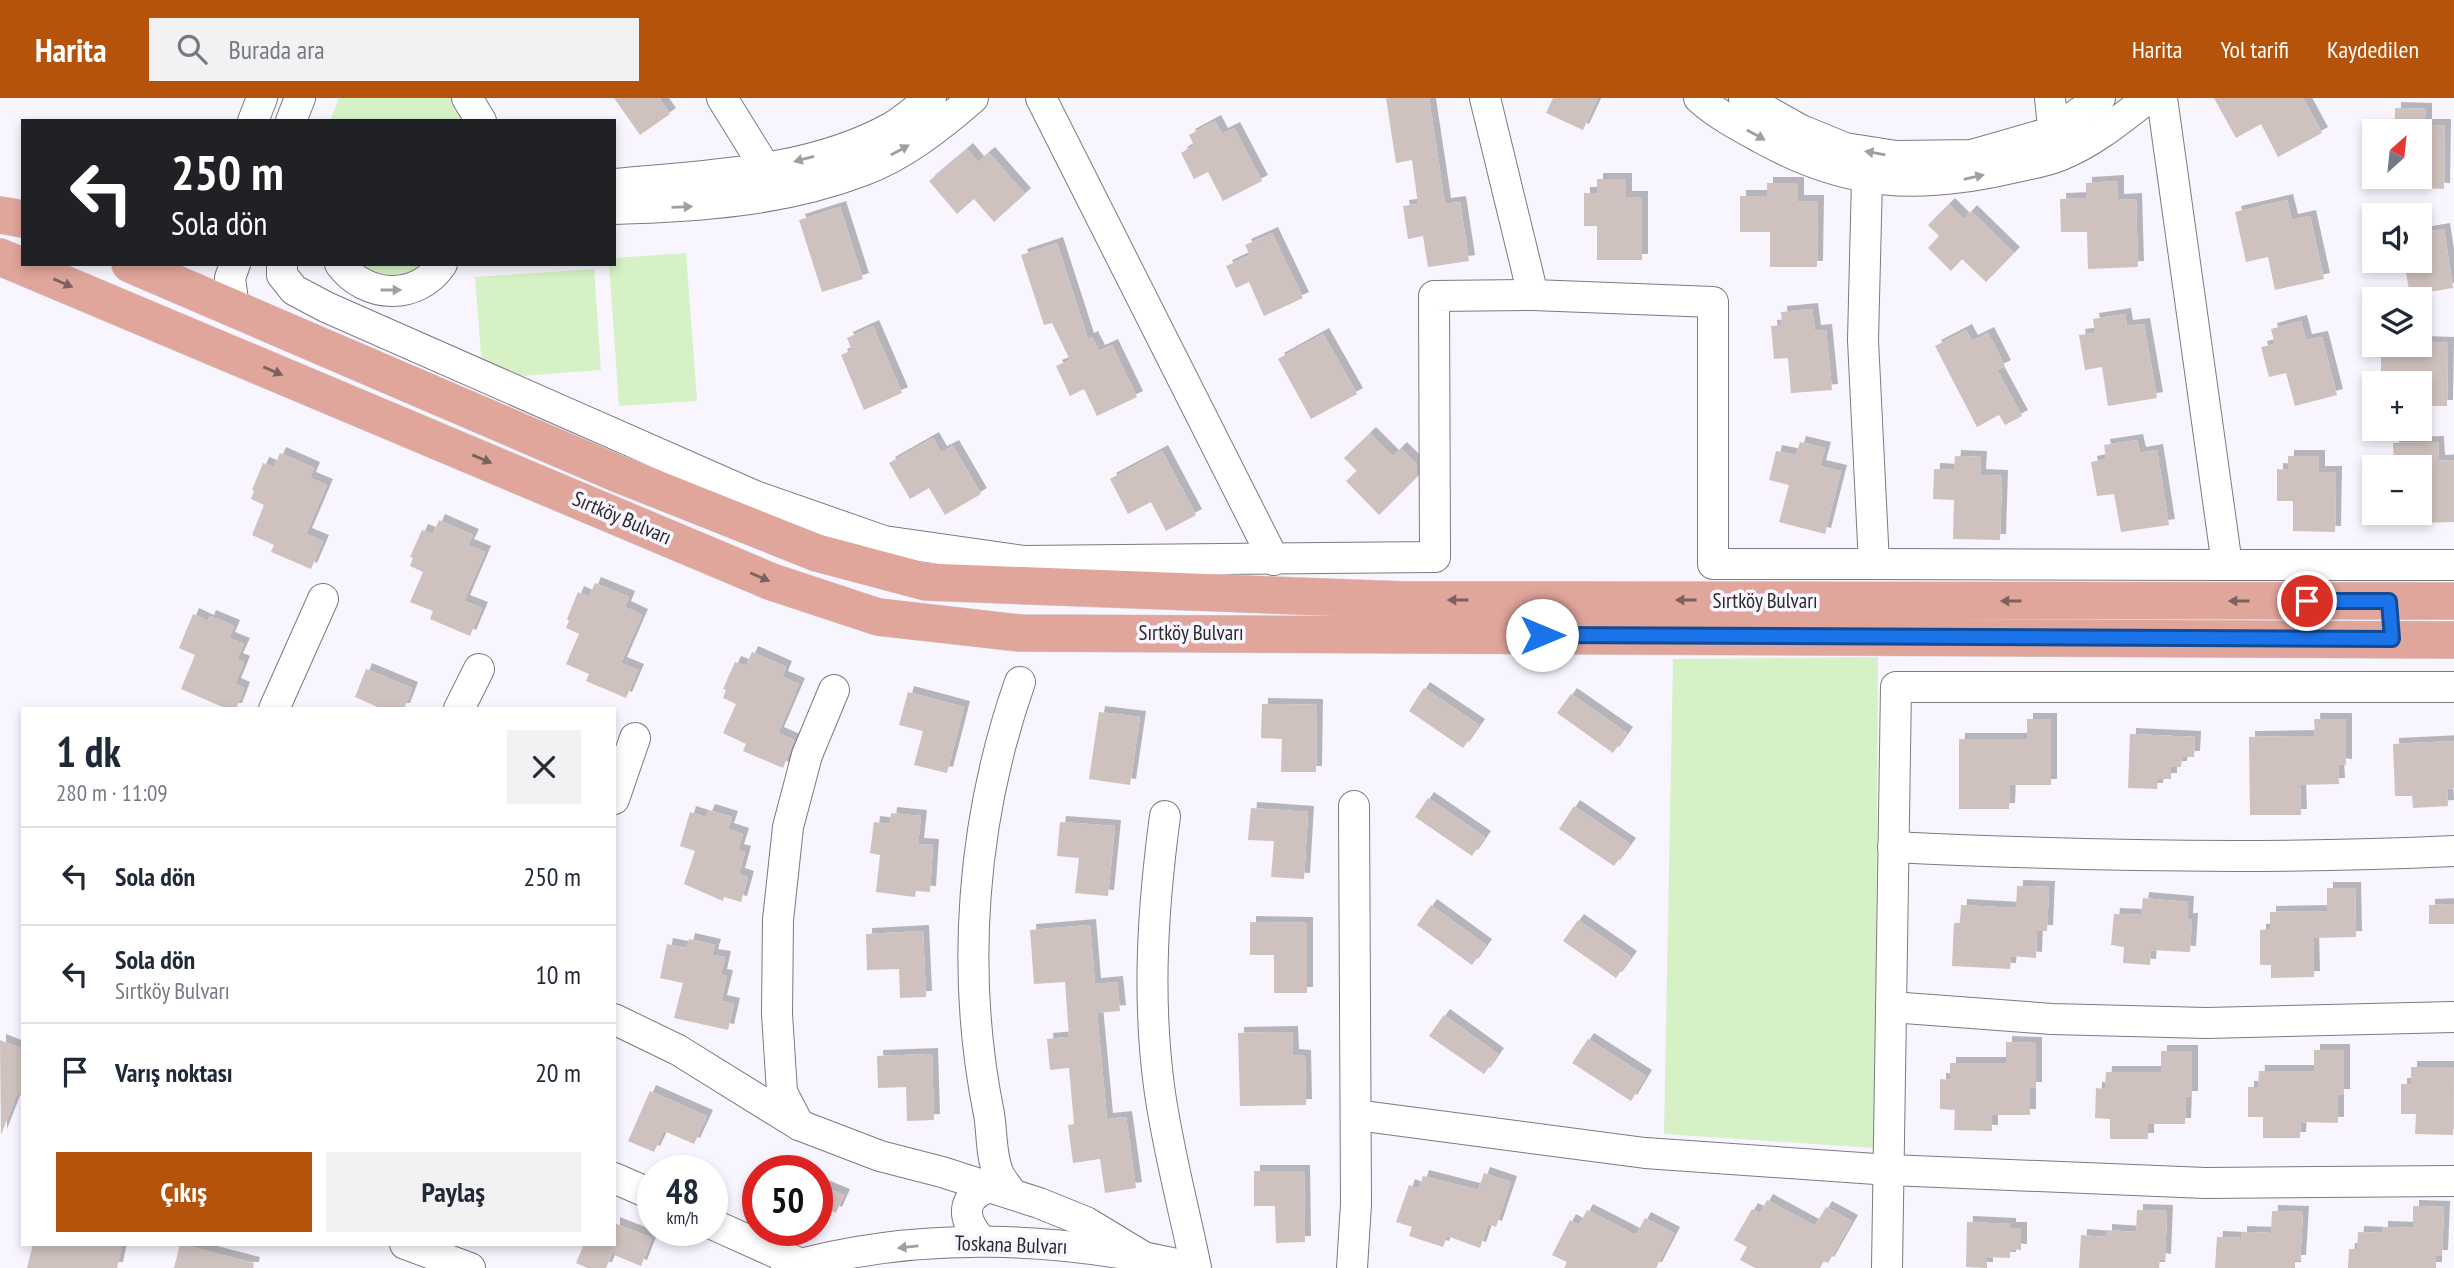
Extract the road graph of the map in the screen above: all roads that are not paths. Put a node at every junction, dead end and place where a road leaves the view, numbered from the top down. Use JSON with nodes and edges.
{"nodes":[{"id":1,"x":262,"y":98,"type":"edge"},
{"id":2,"x":300,"y":98,"type":"edge"},
{"id":3,"x":467,"y":98,"type":"edge"},
{"id":4,"x":722,"y":98,"type":"edge"},
{"id":5,"x":931,"y":98,"type":"edge"},
{"id":6,"x":973,"y":98,"type":"edge"},
{"id":7,"x":1041,"y":98,"type":"edge"},
{"id":8,"x":1485,"y":98,"type":"edge"},
{"id":9,"x":1699,"y":98,"type":"edge"},
{"id":10,"x":1744,"y":98,"type":"edge"},
{"id":11,"x":2050,"y":98,"type":"edge"},
{"id":12,"x":2100,"y":98,"type":"edge"},
{"id":13,"x":2148,"y":98,"type":"edge"},
{"id":14,"x":2162,"y":98,"type":"edge"},
{"id":15,"x":254,"y":119,"type":"edge"},
{"id":16,"x":292,"y":119,"type":"edge"},
{"id":17,"x":480,"y":119,"type":"edge"},
{"id":18,"x":2055,"y":144,"type":"junction"},
{"id":19,"x":766,"y":169,"type":"junction"},
{"id":20,"x":1867,"y":179,"type":"junction"},
{"id":21,"x":616,"y":184,"type":"edge"},
{"id":22,"x":616,"y":209,"type":"edge"},
{"id":23,"x":0,"y":215,"type":"edge"},
{"id":24,"x":21,"y":219,"type":"edge"},
{"id":25,"x":0,"y":257,"type":"edge"},
{"id":26,"x":21,"y":266,"type":"edge"},
{"id":27,"x":22,"y":266,"type":"edge"},
{"id":28,"x":140,"y":266,"type":"edge"},
{"id":29,"x":234,"y":266,"type":"edge"},
{"id":30,"x":282,"y":266,"type":"edge"},
{"id":31,"x":341,"y":266,"type":"edge"},
{"id":32,"x":440,"y":266,"type":"edge"},
{"id":33,"x":189,"y":276,"type":"edge"},
{"id":34,"x":1533,"y":295,"type":"junction"},
{"id":35,"x":234,"y":308,"type":"junction"},
{"id":36,"x":165,"y":326,"type":"junction"},
{"id":37,"x":218,"y":349,"type":"junction"},
{"id":38,"x":732,"y":519,"type":"junction"},
{"id":39,"x":714,"y":557,"type":"junction"},
{"id":40,"x":1274,"y":560,"type":"junction"},
{"id":41,"x":1874,"y":564,"type":"junction"},
{"id":42,"x":2227,"y":565,"type":"junction"},
{"id":43,"x":2454,"y":565,"type":"edge"},
{"id":44,"x":1035,"y":586,"type":"junction"},
{"id":45,"x":323,"y":599,"type":"dead end"},
{"id":46,"x":2389,"y":601,"type":"junction"},
{"id":47,"x":2454,"y":601,"type":"edge"},
{"id":48,"x":1568,"y":618,"type":"junction"},
{"id":49,"x":1032,"y":633,"type":"junction"},
{"id":50,"x":2392,"y":639,"type":"junction"},
{"id":51,"x":2454,"y":640,"type":"edge"},
{"id":52,"x":479,"y":670,"type":"dead end"},
{"id":53,"x":1020,"y":682,"type":"dead end"},
{"id":54,"x":2454,"y":687,"type":"edge"},
{"id":55,"x":834,"y":690,"type":"dead end"},
{"id":56,"x":275,"y":707,"type":"edge"},
{"id":57,"x":460,"y":707,"type":"edge"},
{"id":58,"x":635,"y":737,"type":"dead end"},
{"id":59,"x":616,"y":793,"type":"edge"},
{"id":60,"x":1354,"y":806,"type":"dead end"},
{"id":61,"x":1165,"y":816,"type":"dead end"},
{"id":62,"x":1893,"y":847,"type":"junction"},
{"id":63,"x":2454,"y":851,"type":"edge"},
{"id":64,"x":1891,"y":1007,"type":"junction"},
{"id":65,"x":2454,"y":1017,"type":"edge"},
{"id":66,"x":616,"y":1020,"type":"edge"},
{"id":67,"x":1356,"y":1115,"type":"junction"},
{"id":68,"x":799,"y":1125,"type":"junction"},
{"id":69,"x":1890,"y":1170,"type":"junction"},
{"id":70,"x":616,"y":1179,"type":"edge"},
{"id":71,"x":2454,"y":1181,"type":"edge"},
{"id":72,"x":637,"y":1188,"type":"edge"},
{"id":73,"x":1001,"y":1190,"type":"junction"},
{"id":74,"x":728,"y":1232,"type":"edge"},
{"id":75,"x":981,"y":1240,"type":"junction"},
{"id":76,"x":410,"y":1246,"type":"edge"},
{"id":77,"x":1147,"y":1259,"type":"junction"},
{"id":78,"x":794,"y":1266,"type":"edge"},
{"id":79,"x":470,"y":1268,"type":"edge"},
{"id":80,"x":1195,"y":1268,"type":"edge"},
{"id":81,"x":1352,"y":1268,"type":"edge"},
{"id":82,"x":1887,"y":1268,"type":"edge"}],
"edges":[{"from":1,"to":15,"type":"street"},
{"from":2,"to":16,"type":"street"},
{"from":3,"to":17,"type":"street"},
{"from":4,"to":19,"type":"street"},
{"from":5,"to":19,"type":"street","one_way":true},
{"from":22,"to":6,"type":"street","one_way":true},
{"from":7,"to":40,"type":"street"},
{"from":8,"to":34,"type":"street"},
{"from":9,"to":20,"type":"street","one_way":true},
{"from":18,"to":10,"type":"street","one_way":true},
{"from":11,"to":18,"type":"street"},
{"from":12,"to":18,"type":"street"},
{"from":13,"to":18,"type":"street"},
{"from":14,"to":42,"type":"street"},
{"from":20,"to":18,"type":"street","one_way":true},
{"from":19,"to":21,"type":"street"},
{"from":20,"to":41,"type":"street"},
{"from":23,"to":24,"type":"main road"},
{"from":25,"to":26,"type":"main road","name":"Sırtköy Bulvarı","one_way":true},
{"from":27,"to":36,"type":"main road","name":"Sırtköy Bulvarı","one_way":true},
{"from":28,"to":33,"type":"main road","name":"Sırtköy Bulvarı"},
{"from":29,"to":35,"type":"street"},
{"from":30,"to":40,"type":"street"},
{"from":31,"to":32,"type":"street","one_way":true},
{"from":33,"to":35,"type":"main road","name":"Sırtköy Bulvarı"},
{"from":33,"to":36,"type":"main road"},
{"from":34,"to":40,"type":"street"},
{"from":34,"to":41,"type":"street"},
{"from":35,"to":37,"type":"main road"},
{"from":35,"to":38,"type":"main road","name":"Sırtköy Bulvarı"},
{"from":36,"to":37,"type":"main road","name":"Sırtköy Bulvarı"},
{"from":37,"to":39,"type":"main road","name":"Sırtköy Bulvarı","one_way":true},
{"from":38,"to":39,"type":"main road"},
{"from":38,"to":44,"type":"main road","name":"Sırtköy Bulvarı"},
{"from":39,"to":49,"type":"main road","name":"Sırtköy Bulvarı","one_way":true},
{"from":41,"to":42,"type":"street"},
{"from":42,"to":43,"type":"street"},
{"from":48,"to":44,"type":"main road","name":"Sırtköy Bulvarı","one_way":true},
{"from":44,"to":49,"type":"main road"},
{"from":45,"to":56,"type":"street"},
{"from":46,"to":47,"type":"main road","name":"Sırtköy Bulvarı"},
{"from":46,"to":48,"type":"main road","name":"Sırtköy Bulvarı","one_way":true},
{"from":46,"to":50,"type":"main road"},
{"from":48,"to":49,"type":"main road","name":"Sırtköy Bulvarı"},
{"from":48,"to":50,"type":"main road","name":"Sırtköy Bulvarı"},
{"from":50,"to":51,"type":"main road","name":"Sırtköy Bulvarı"},
{"from":52,"to":57,"type":"street"},
{"from":53,"to":73,"type":"street"},
{"from":54,"to":62,"type":"street"},
{"from":55,"to":68,"type":"street"},
{"from":58,"to":59,"type":"street"},
{"from":60,"to":67,"type":"street"},
{"from":61,"to":80,"type":"street"},
{"from":62,"to":63,"type":"street"},
{"from":62,"to":64,"type":"street"},
{"from":64,"to":65,"type":"street"},
{"from":64,"to":69,"type":"street"},
{"from":66,"to":68,"type":"street"},
{"from":67,"to":69,"type":"street"},
{"from":67,"to":81,"type":"street"},
{"from":68,"to":73,"type":"street"},
{"from":69,"to":71,"type":"street"},
{"from":69,"to":82,"type":"street"},
{"from":70,"to":72,"type":"street"},
{"from":73,"to":75,"type":"street"},
{"from":73,"to":77,"type":"street"},
{"from":74,"to":78,"type":"street"},
{"from":75,"to":77,"type":"street","name":"Toskana Bulvarı"},
{"from":75,"to":78,"type":"street","name":"Toskana Bulvarı","one_way":true},
{"from":76,"to":79,"type":"street"},
{"from":77,"to":80,"type":"street","name":"Toskana Bulvarı"}]}
